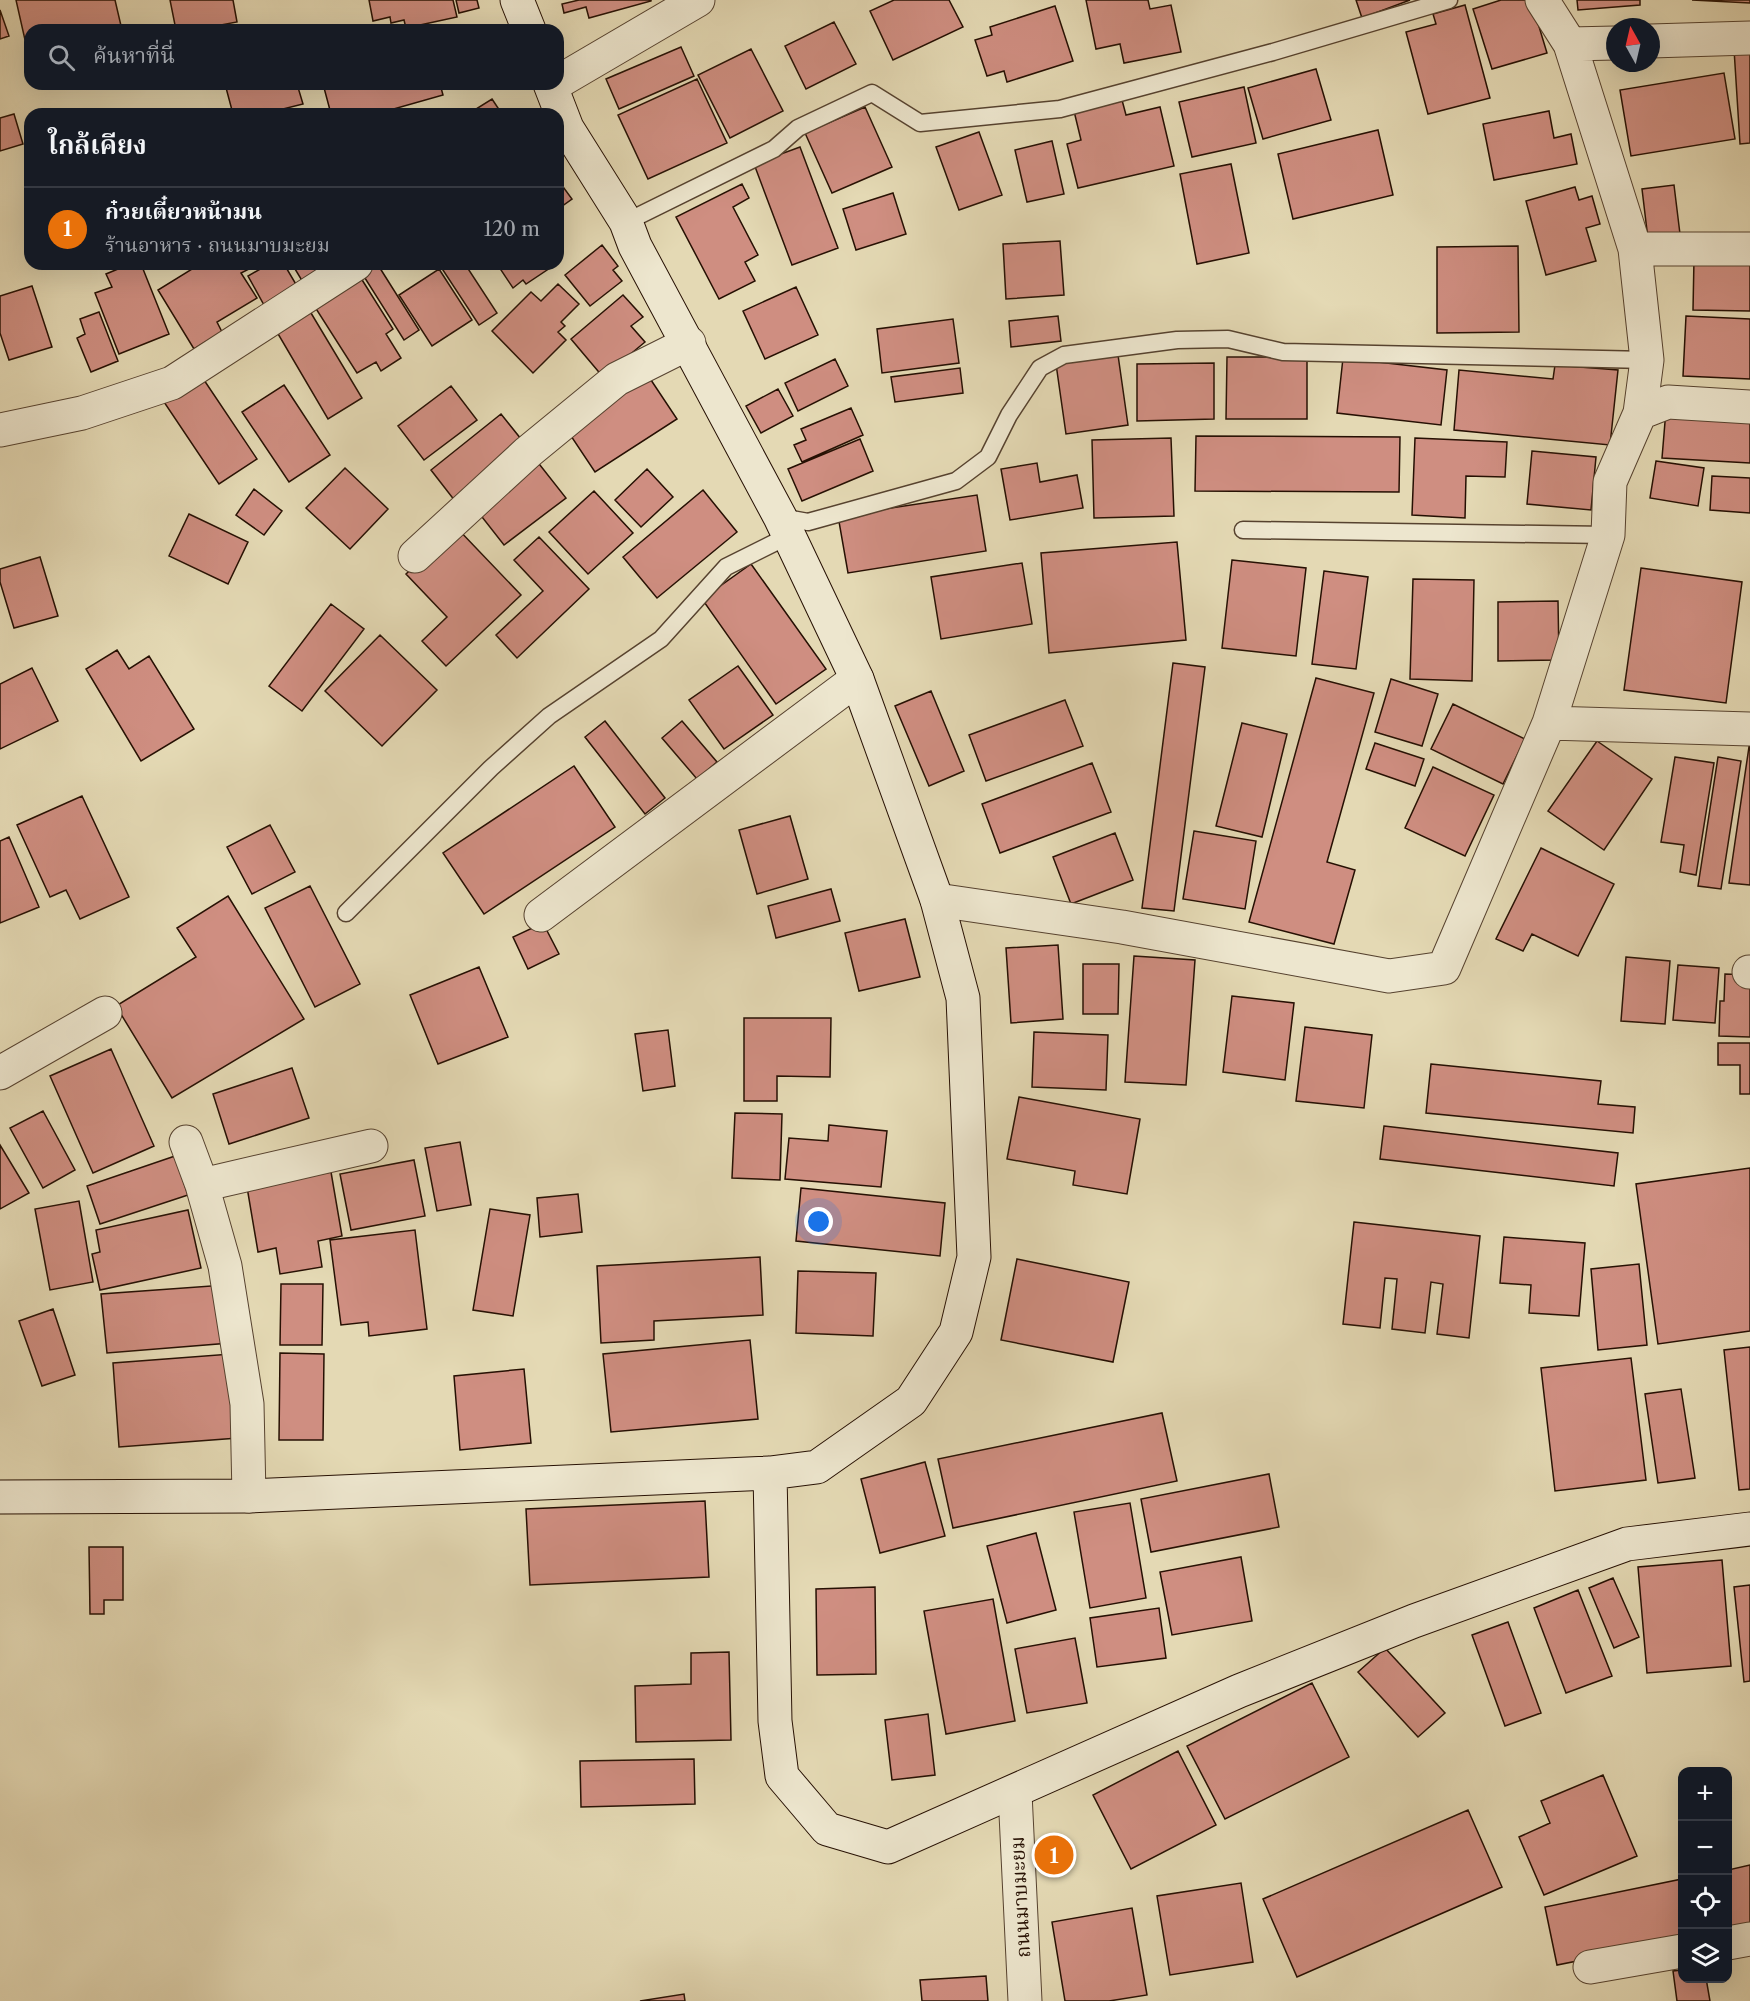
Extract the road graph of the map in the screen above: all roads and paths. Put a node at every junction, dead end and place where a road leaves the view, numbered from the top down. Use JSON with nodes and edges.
{"nodes":[{"id":1,"x":517,"y":0,"type":"edge"},
{"id":2,"x":698,"y":0,"type":"edge"},
{"id":3,"x":1449,"y":0,"type":"edge"},
{"id":4,"x":1542,"y":0,"type":"edge"},
{"id":5,"x":527,"y":24,"type":"edge"},
{"id":6,"x":1750,"y":38,"type":"edge"},
{"id":7,"x":1660,"y":42,"type":"edge"},
{"id":8,"x":1606,"y":43,"type":"edge"},
{"id":9,"x":1569,"y":44,"type":"junction"},
{"id":10,"x":564,"y":78,"type":"edge"},
{"id":11,"x":554,"y":90,"type":"edge"},
{"id":12,"x":558,"y":108,"type":"edge"},
{"id":13,"x":564,"y":134,"type":"edge"},
{"id":14,"x":626,"y":222,"type":"junction"},
{"id":15,"x":1635,"y":249,"type":"junction"},
{"id":16,"x":1750,"y":249,"type":"edge"},
{"id":17,"x":347,"y":270,"type":"edge"},
{"id":18,"x":689,"y":343,"type":"junction"},
{"id":19,"x":1647,"y":360,"type":"junction"},
{"id":20,"x":1750,"y":407,"type":"edge"},
{"id":21,"x":1640,"y":413,"type":"junction"},
{"id":22,"x":0,"y":430,"type":"edge"},
{"id":23,"x":784,"y":527,"type":"junction"},
{"id":24,"x":1243,"y":530,"type":"dead end"},
{"id":25,"x":1608,"y":535,"type":"junction"},
{"id":26,"x":415,"y":556,"type":"dead end"},
{"id":27,"x":857,"y":679,"type":"junction"},
{"id":28,"x":1548,"y":723,"type":"junction"},
{"id":29,"x":1750,"y":729,"type":"edge"},
{"id":30,"x":937,"y":900,"type":"junction"},
{"id":31,"x":346,"y":913,"type":"dead end"},
{"id":32,"x":541,"y":915,"type":"dead end"},
{"id":33,"x":105,"y":1013,"type":"dead end"},
{"id":34,"x":0,"y":1073,"type":"edge"},
{"id":35,"x":186,"y":1142,"type":"dead end"},
{"id":36,"x":371,"y":1146,"type":"dead end"},
{"id":37,"x":202,"y":1185,"type":"junction"},
{"id":38,"x":770,"y":1473,"type":"junction"},
{"id":39,"x":249,"y":1496,"type":"junction"},
{"id":40,"x":0,"y":1497,"type":"edge"},
{"id":41,"x":1750,"y":1529,"type":"edge"},
{"id":42,"x":1015,"y":1793,"type":"junction"},
{"id":43,"x":1750,"y":1939,"type":"edge"},
{"id":44,"x":1732,"y":1942,"type":"edge"},
{"id":45,"x":1678,"y":1952,"type":"edge"},
{"id":46,"x":1590,"y":1967,"type":"dead end"},
{"id":47,"x":1025,"y":2001,"type":"edge"}],
"edges":[{"from":1,"to":5,"type":"street"},
{"from":2,"to":10,"type":"street"},
{"from":3,"to":14,"type":"lane"},
{"from":4,"to":9,"type":"street"},
{"from":6,"to":7,"type":"street"},
{"from":8,"to":9,"type":"street"},
{"from":9,"to":15,"type":"street"},
{"from":11,"to":12,"type":"street"},
{"from":13,"to":14,"type":"street"},
{"from":14,"to":18,"type":"street"},
{"from":15,"to":16,"type":"street"},
{"from":15,"to":19,"type":"street"},
{"from":17,"to":22,"type":"street"},
{"from":18,"to":23,"type":"street"},
{"from":18,"to":26,"type":"street"},
{"from":19,"to":21,"type":"street"},
{"from":19,"to":23,"type":"lane"},
{"from":20,"to":21,"type":"street"},
{"from":21,"to":25,"type":"street"},
{"from":23,"to":27,"type":"street"},
{"from":23,"to":31,"type":"lane"},
{"from":24,"to":25,"type":"lane"},
{"from":25,"to":28,"type":"street"},
{"from":27,"to":30,"type":"street"},
{"from":27,"to":32,"type":"street"},
{"from":28,"to":29,"type":"street"},
{"from":28,"to":30,"type":"street"},
{"from":30,"to":38,"type":"street"},
{"from":33,"to":34,"type":"street"},
{"from":35,"to":37,"type":"street"},
{"from":36,"to":37,"type":"street"},
{"from":37,"to":39,"type":"street"},
{"from":38,"to":39,"type":"street"},
{"from":38,"to":42,"type":"street"},
{"from":39,"to":40,"type":"street"},
{"from":41,"to":42,"type":"street"},
{"from":42,"to":47,"type":"street","name":"ถนนมาบมะยม"},
{"from":43,"to":44,"type":"street"},
{"from":45,"to":46,"type":"street"}]}
